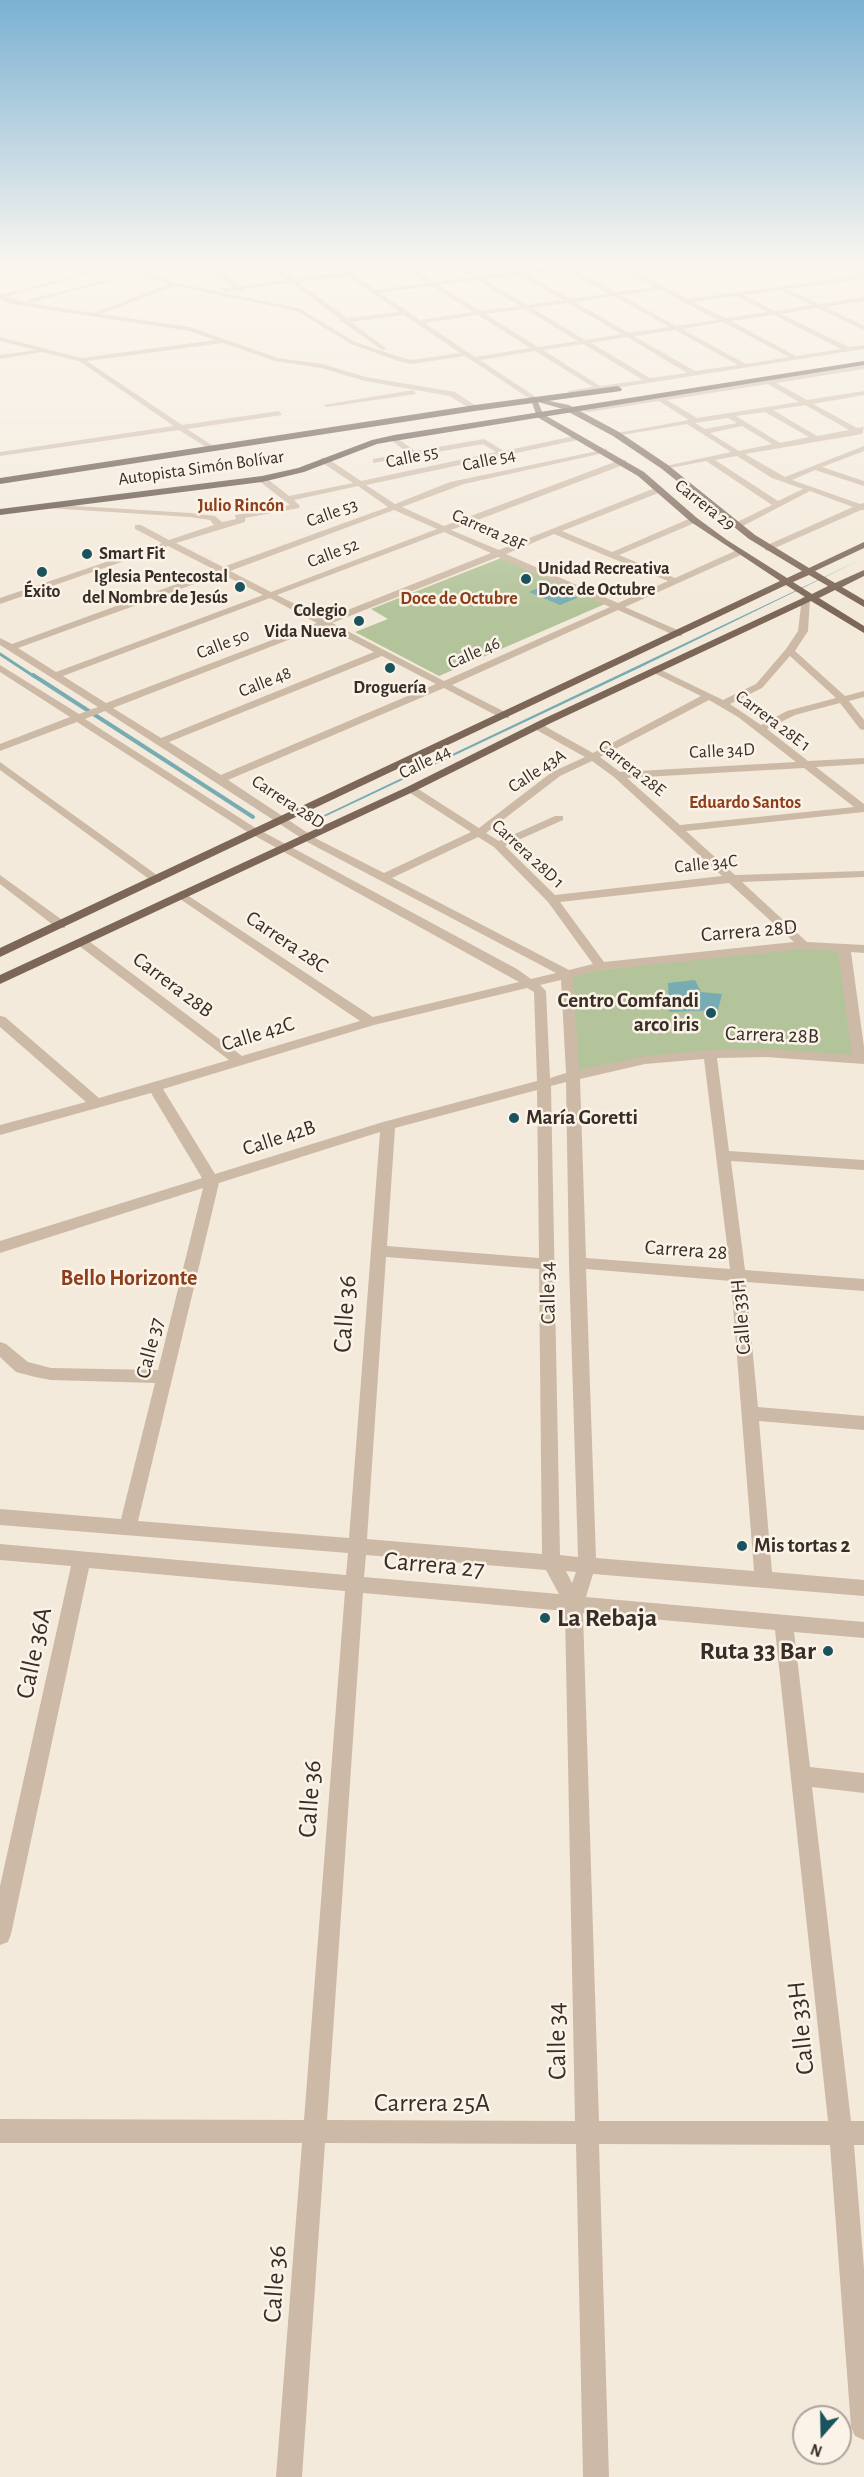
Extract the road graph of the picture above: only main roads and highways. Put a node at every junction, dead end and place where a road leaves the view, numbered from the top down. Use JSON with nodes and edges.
{"nodes":[{"id":1,"x":661,"y":381,"type":"edge"},
{"id":2,"x":760,"y":381,"type":"edge"},
{"id":3,"x":533,"y":399,"type":"junction"},
{"id":4,"x":573,"y":410,"type":"junction"},
{"id":5,"x":540,"y":415,"type":"junction"},
{"id":6,"x":0,"y":481,"type":"edge"},
{"id":7,"x":0,"y":512,"type":"edge"},
{"id":8,"x":864,"y":545,"type":"edge"},
{"id":9,"x":811,"y":573,"type":"junction"},
{"id":10,"x":864,"y":573,"type":"edge"},
{"id":11,"x":788,"y":584,"type":"junction"},
{"id":12,"x":833,"y":586,"type":"junction"},
{"id":13,"x":807,"y":597,"type":"junction"},
{"id":14,"x":864,"y":604,"type":"edge"},
{"id":15,"x":864,"y":630,"type":"edge"},
{"id":16,"x":0,"y":953,"type":"edge"},
{"id":17,"x":0,"y":980,"type":"edge"}],
"edges":[{"from":1,"to":3,"type":"highway","name":"Autopista Simón Bolívar"},
{"from":2,"to":4,"type":"highway","name":"Autopista Simón Bolívar"},
{"from":3,"to":4,"type":"main road","name":"Carrera 29"},
{"from":3,"to":5,"type":"main road"},
{"from":3,"to":6,"type":"highway","name":"Autopista Simón Bolívar"},
{"from":4,"to":5,"type":"highway","name":"Autopista Simón Bolívar"},
{"from":4,"to":9,"type":"main road","name":"Carrera 29"},
{"from":5,"to":7,"type":"highway","name":"Autopista Simón Bolívar"},
{"from":5,"to":11,"type":"main road","name":"Carrera 29"},
{"from":8,"to":9,"type":"main road","name":"Calle 44"},
{"from":9,"to":11,"type":"main road","name":"Calle 44"},
{"from":9,"to":12,"type":"main road","name":"Carrera 29"},
{"from":10,"to":12,"type":"main road","name":"Calle 44"},
{"from":11,"to":13,"type":"main road","name":"Carrera 29"},
{"from":11,"to":16,"type":"main road","name":"Calle 44"},
{"from":12,"to":13,"type":"main road","name":"Calle 44"},
{"from":12,"to":14,"type":"main road","name":"Carrera 29"},
{"from":13,"to":15,"type":"main road","name":"Carrera 29"},
{"from":13,"to":17,"type":"main road","name":"Calle 44"}]}
